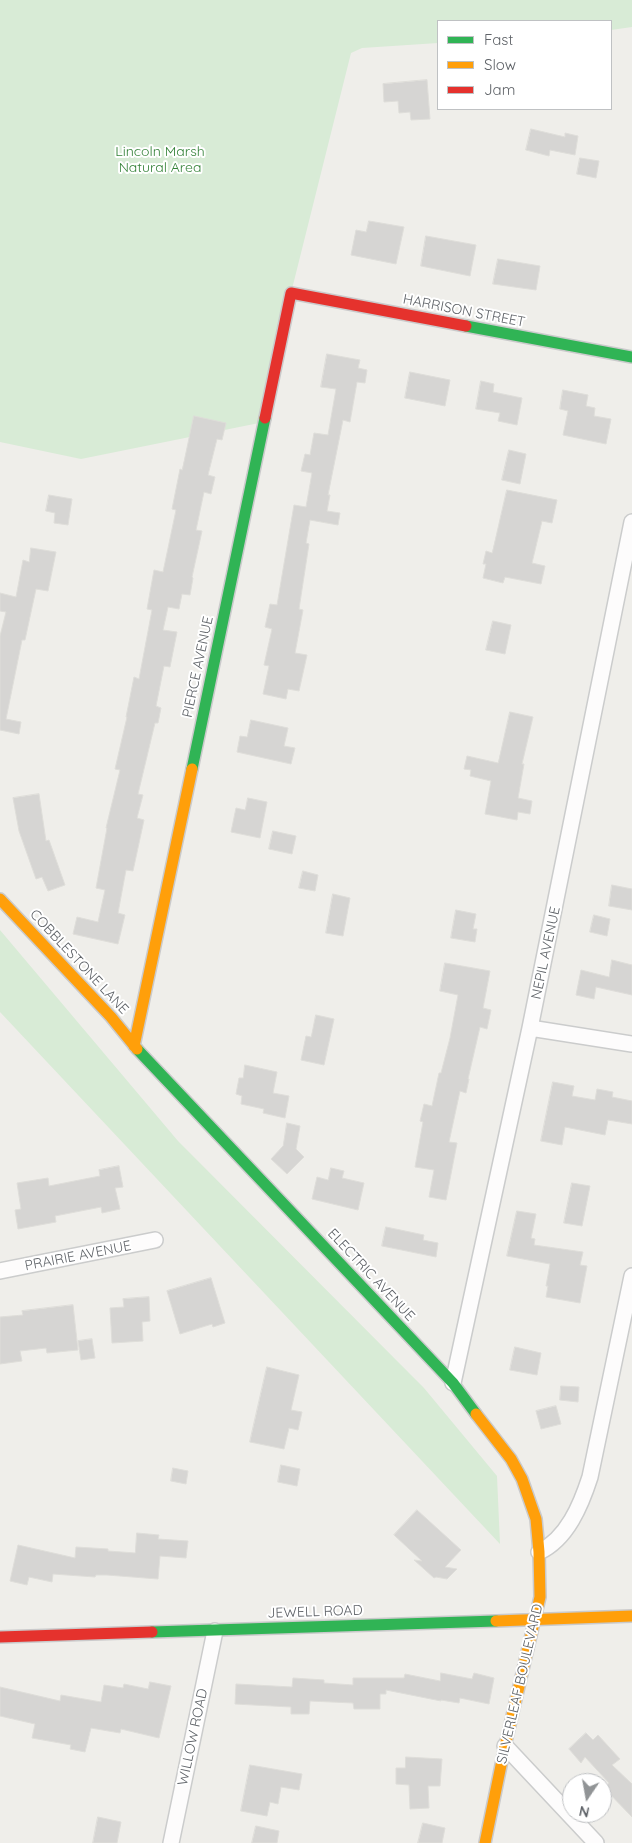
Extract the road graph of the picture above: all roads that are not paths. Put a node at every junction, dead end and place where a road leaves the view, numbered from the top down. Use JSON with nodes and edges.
{"nodes":[{"id":1,"x":291,"y":293,"type":"joint"},
{"id":2,"x":632,"y":357,"type":"edge"},
{"id":3,"x":632,"y":522,"type":"edge"},
{"id":4,"x":0,"y":899,"type":"edge"},
{"id":5,"x":530,"y":1028,"type":"junction"},
{"id":6,"x":632,"y":1044,"type":"edge"},
{"id":7,"x":134,"y":1046,"type":"junction"},
{"id":8,"x":155,"y":1240,"type":"dead end"},
{"id":9,"x":0,"y":1271,"type":"edge"},
{"id":10,"x":632,"y":1276,"type":"edge"},
{"id":11,"x":630,"y":1296,"type":"edge"},
{"id":12,"x":452,"y":1383,"type":"junction"},
{"id":13,"x":540,"y":1552,"type":"junction"},
{"id":14,"x":632,"y":1616,"type":"edge"},
{"id":15,"x":535,"y":1620,"type":"junction"},
{"id":16,"x":215,"y":1631,"type":"junction"},
{"id":17,"x":0,"y":1638,"type":"edge"},
{"id":18,"x":506,"y":1746,"type":"junction"},
{"id":19,"x":171,"y":1843,"type":"edge"},
{"id":20,"x":485,"y":1843,"type":"edge"},
{"id":21,"x":596,"y":1843,"type":"edge"}],
"edges":[{"from":1,"to":2,"type":"street","name":"HARRISON STREET"},
{"from":1,"to":7,"type":"street","name":"PIERCE AVENUE"},
{"from":3,"to":5,"type":"street","name":"NEPIL AVENUE"},
{"from":4,"to":7,"type":"street","name":"COBBLESTONE LANE"},
{"from":5,"to":6,"type":"street"},
{"from":5,"to":12,"type":"street","name":"NEPIL AVENUE"},
{"from":7,"to":12,"type":"street","name":"ELECTRIC AVENUE"},
{"from":8,"to":9,"type":"street","name":"PRAIRIE AVENUE"},
{"from":10,"to":11,"type":"street"},
{"from":11,"to":13,"type":"street"},
{"from":12,"to":13,"type":"street","name":"ELECTRIC AVENUE"},
{"from":13,"to":15,"type":"street","name":"SILVERLEAF BOULEVARD"},
{"from":14,"to":15,"type":"street","name":"JEWELL ROAD"},
{"from":15,"to":16,"type":"street","name":"JEWELL ROAD"},
{"from":15,"to":18,"type":"street","name":"SILVERLEAF BOULEVARD"},
{"from":16,"to":17,"type":"street","name":"JEWELL ROAD"},
{"from":16,"to":19,"type":"street","name":"WILLOW ROAD"},
{"from":18,"to":20,"type":"street","name":"SILVERLEAF BOULEVARD"},
{"from":18,"to":21,"type":"street"}]}
